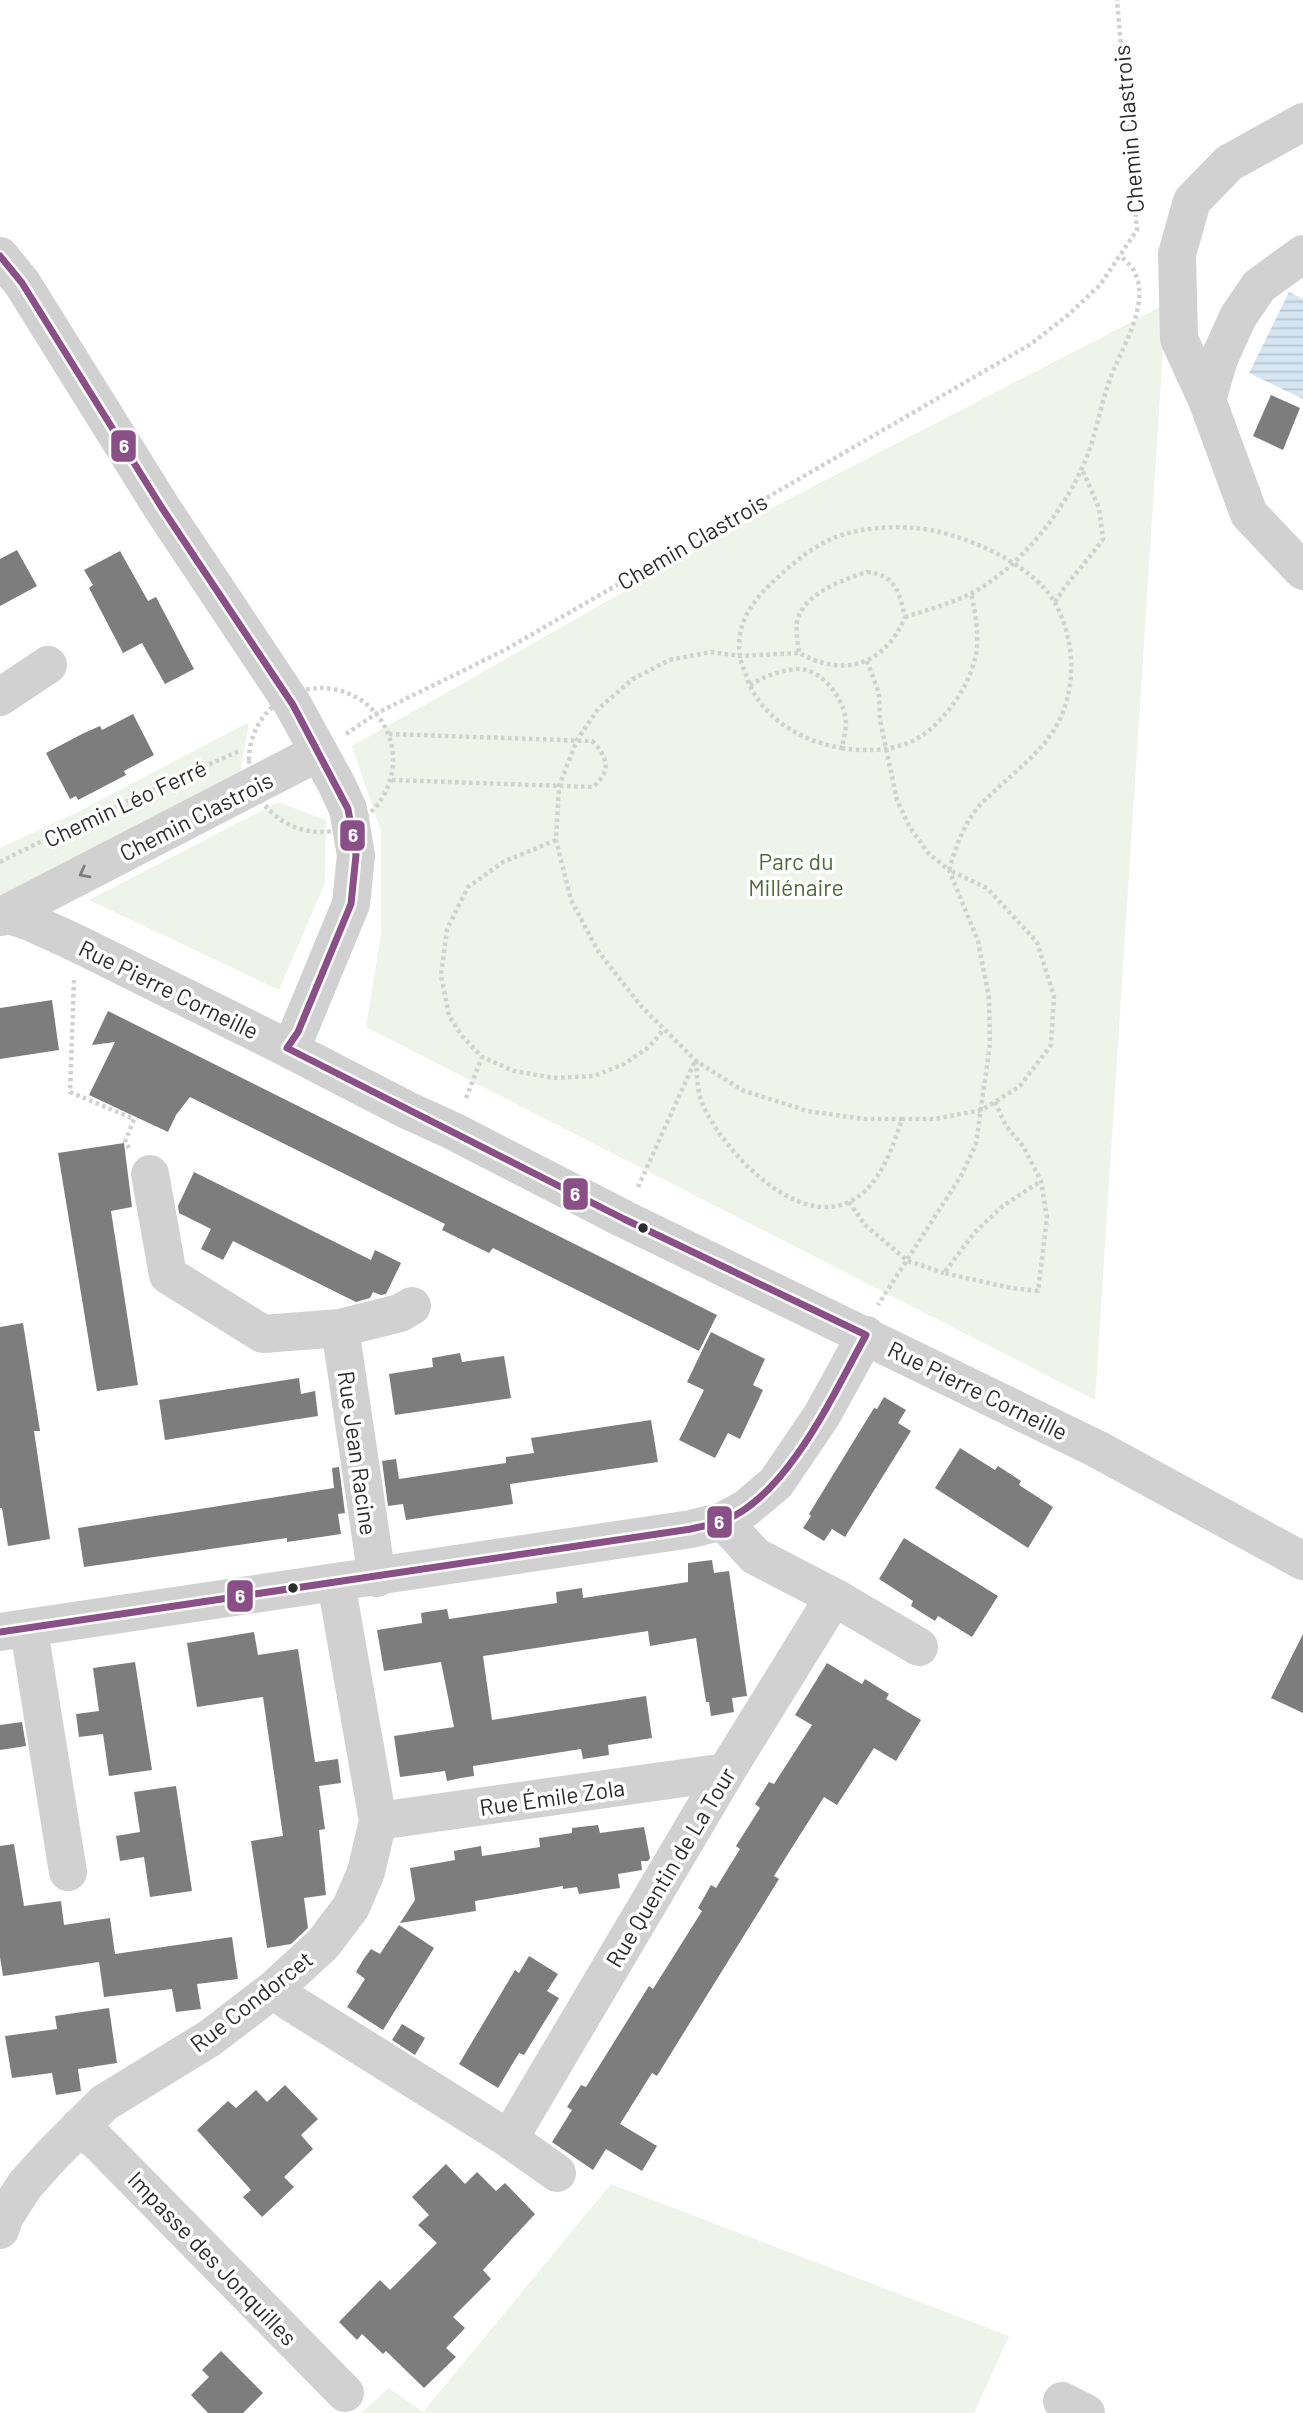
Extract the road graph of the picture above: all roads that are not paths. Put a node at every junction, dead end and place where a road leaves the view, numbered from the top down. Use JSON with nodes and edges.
{"nodes":[{"id":1,"x":1303,"y":122,"type":"edge"},
{"id":2,"x":1303,"y":254,"type":"edge"},
{"id":3,"x":0,"y":256,"type":"edge"},
{"id":4,"x":1207,"y":400,"type":"junction"},
{"id":5,"x":1303,"y":571,"type":"edge"},
{"id":6,"x":48,"y":665,"type":"dead end"},
{"id":7,"x":0,"y":697,"type":"edge"},
{"id":8,"x":319,"y":752,"type":"junction"},
{"id":9,"x":3,"y":916,"type":"edge"},
{"id":10,"x":287,"y":1048,"type":"junction"},
{"id":11,"x":150,"y":1174,"type":"road end"},
{"id":12,"x":412,"y":1306,"type":"dead end"},
{"id":13,"x":340,"y":1328,"type":"junction"},
{"id":14,"x":866,"y":1335,"type":"junction"},
{"id":15,"x":723,"y":1521,"type":"junction"},
{"id":16,"x":1303,"y":1561,"type":"edge"},
{"id":17,"x":377,"y":1578,"type":"junction"},
{"id":18,"x":337,"y":1583,"type":"junction"},
{"id":19,"x":834,"y":1597,"type":"junction"},
{"id":20,"x":14,"y":1631,"type":"edge"},
{"id":21,"x":919,"y":1647,"type":"dead end"},
{"id":22,"x":726,"y":1772,"type":"junction"},
{"id":23,"x":378,"y":1821,"type":"junction"},
{"id":24,"x":68,"y":1872,"type":"dead end"},
{"id":25,"x":274,"y":1989,"type":"junction"},
{"id":26,"x":79,"y":2127,"type":"junction"},
{"id":27,"x":509,"y":2139,"type":"junction"},
{"id":28,"x":557,"y":2173,"type":"dead end"},
{"id":29,"x":0,"y":2230,"type":"edge"},
{"id":30,"x":345,"y":2393,"type":"dead end"}],
"edges":[{"from":1,"to":4,"type":"street"},
{"from":2,"to":4,"type":"street"},
{"from":3,"to":8,"type":"street"},
{"from":4,"to":5,"type":"street"},
{"from":6,"to":7,"type":"street"},
{"from":8,"to":9,"type":"street","name":"Chemin Clastrois","one_way":true},
{"from":8,"to":10,"type":"street"},
{"from":9,"to":10,"type":"street","name":"Rue Pierre Corneille"},
{"from":10,"to":14,"type":"street","name":"Rue Pierre Corneille"},
{"from":11,"to":13,"type":"street"},
{"from":12,"to":13,"type":"street"},
{"from":13,"to":17,"type":"street","name":"Rue Jean Racine"},
{"from":14,"to":15,"type":"street"},
{"from":14,"to":16,"type":"street","name":"Rue Pierre Corneille"},
{"from":15,"to":17,"type":"street"},
{"from":15,"to":19,"type":"street"},
{"from":17,"to":18,"type":"street"},
{"from":18,"to":20,"type":"street"},
{"from":18,"to":23,"type":"street","name":"Rue Condorcet"},
{"from":19,"to":21,"type":"street"},
{"from":19,"to":22,"type":"street","name":"Rue Quentin de La Tour"},
{"from":20,"to":24,"type":"street"},
{"from":22,"to":23,"type":"street","name":"Rue Émile Zola"},
{"from":22,"to":27,"type":"street","name":"Rue Quentin de La Tour"},
{"from":23,"to":25,"type":"street","name":"Rue Condorcet"},
{"from":25,"to":26,"type":"street","name":"Rue Condorcet"},
{"from":25,"to":27,"type":"street"},
{"from":26,"to":29,"type":"street","name":"Rue Condorcet"},
{"from":26,"to":30,"type":"street","name":"Impasse des Jonquilles"},
{"from":27,"to":28,"type":"street"}]}
